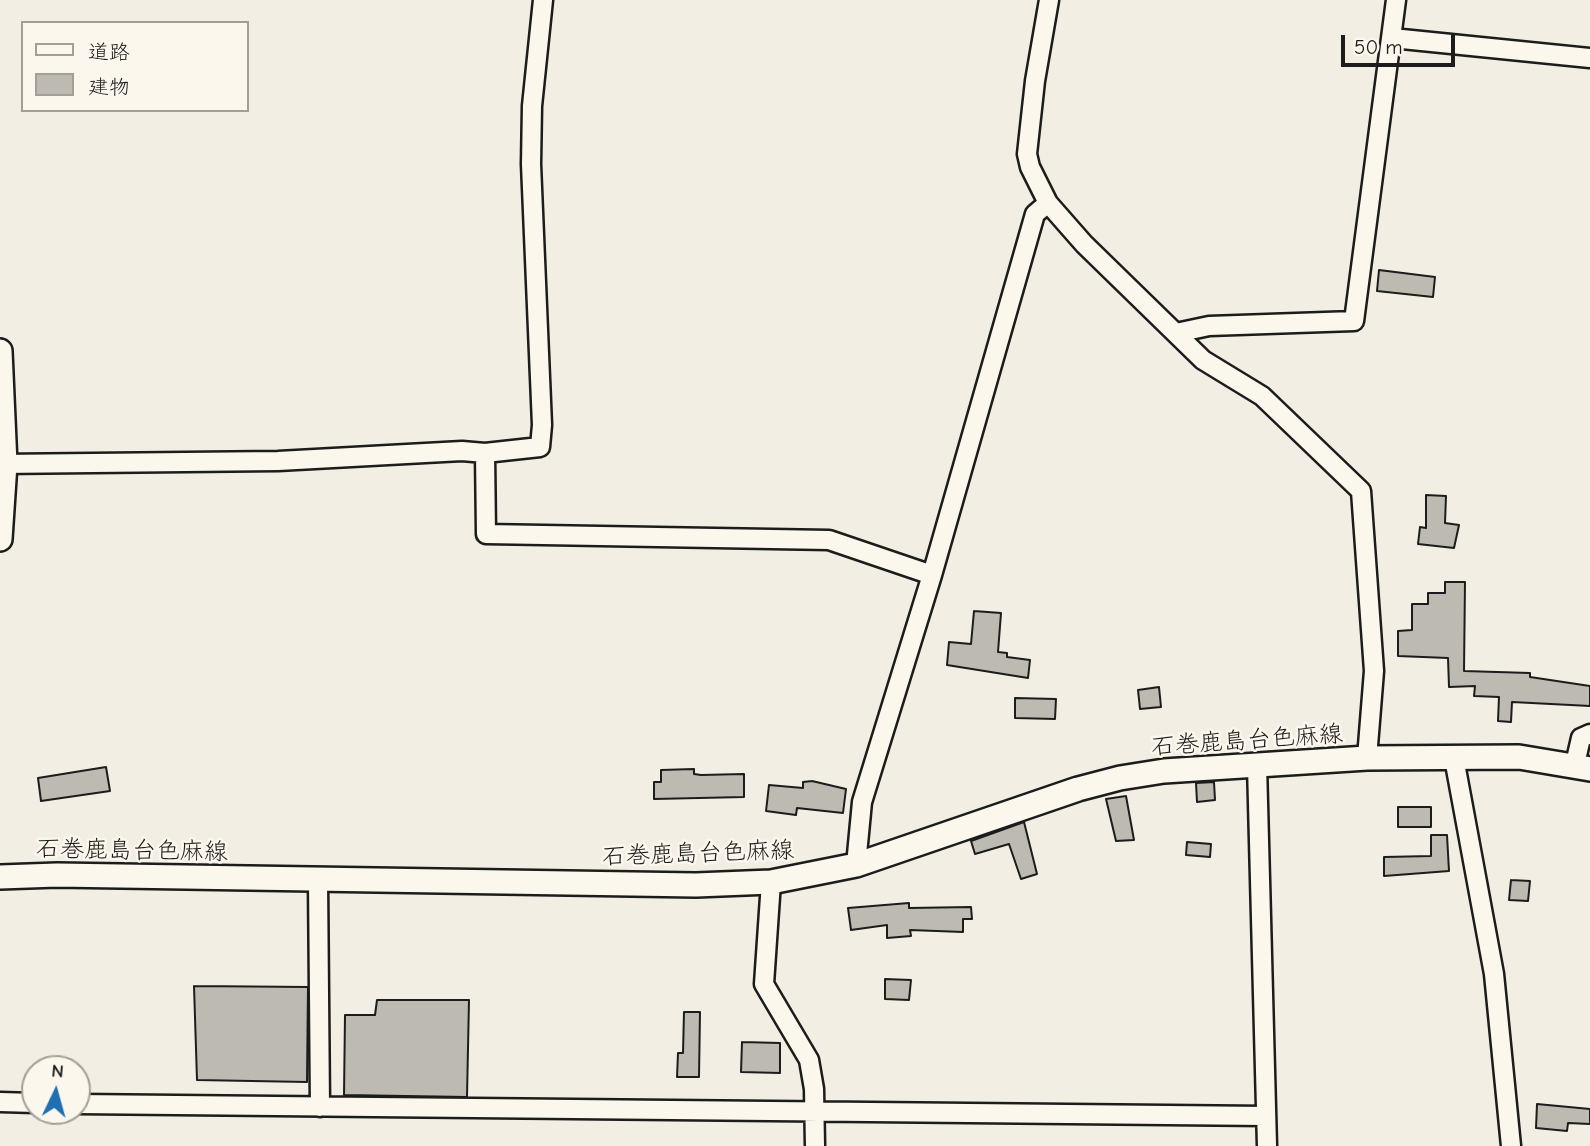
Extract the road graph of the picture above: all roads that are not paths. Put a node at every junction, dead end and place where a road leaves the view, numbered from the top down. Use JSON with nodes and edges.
{"nodes":[{"id":1,"x":543,"y":0,"type":"edge"},
{"id":2,"x":1049,"y":0,"type":"edge"},
{"id":3,"x":1396,"y":0,"type":"edge"},
{"id":4,"x":1392,"y":38,"type":"junction"},
{"id":5,"x":1590,"y":58,"type":"edge"},
{"id":6,"x":1048,"y":203,"type":"junction"},
{"id":7,"x":1176,"y":333,"type":"junction"},
{"id":8,"x":0,"y":351,"type":"edge"},
{"id":9,"x":485,"y":453,"type":"junction"},
{"id":10,"x":3,"y":464,"type":"edge"},
{"id":11,"x":0,"y":539,"type":"edge"},
{"id":12,"x":932,"y":575,"type":"junction"},
{"id":13,"x":1590,"y":734,"type":"edge"},
{"id":14,"x":1367,"y":758,"type":"junction"},
{"id":15,"x":1454,"y":758,"type":"junction"},
{"id":16,"x":1256,"y":765,"type":"junction"},
{"id":17,"x":1582,"y":767,"type":"edge"},
{"id":18,"x":856,"y":865,"type":"junction"},
{"id":19,"x":0,"y":877,"type":"edge"},
{"id":20,"x":318,"y":881,"type":"junction"},
{"id":21,"x":771,"y":882,"type":"junction"},
{"id":22,"x":0,"y":1102,"type":"edge"},
{"id":23,"x":21,"y":1103,"type":"edge"},
{"id":24,"x":91,"y":1104,"type":"edge"},
{"id":25,"x":320,"y":1107,"type":"junction"},
{"id":26,"x":815,"y":1113,"type":"junction"},
{"id":27,"x":1266,"y":1116,"type":"junction"},
{"id":28,"x":815,"y":1146,"type":"edge"},
{"id":29,"x":1267,"y":1146,"type":"edge"},
{"id":30,"x":1511,"y":1146,"type":"edge"}],
"edges":[{"from":1,"to":9,"type":"street"},
{"from":2,"to":6,"type":"street"},
{"from":3,"to":4,"type":"street"},
{"from":4,"to":5,"type":"street"},
{"from":4,"to":7,"type":"street"},
{"from":6,"to":7,"type":"street"},
{"from":6,"to":12,"type":"street"},
{"from":7,"to":14,"type":"street"},
{"from":8,"to":10,"type":"main road"},
{"from":9,"to":10,"type":"street"},
{"from":9,"to":12,"type":"street"},
{"from":10,"to":11,"type":"main road"},
{"from":12,"to":18,"type":"street"},
{"from":13,"to":17,"type":"street"},
{"from":14,"to":15,"type":"main road","name":"石巻鹿島台色麻線"},
{"from":14,"to":16,"type":"main road","name":"石巻鹿島台色麻線"},
{"from":15,"to":17,"type":"main road","name":"石巻鹿島台色麻線"},
{"from":15,"to":30,"type":"street"},
{"from":16,"to":18,"type":"main road","name":"石巻鹿島台色麻線"},
{"from":16,"to":27,"type":"street"},
{"from":18,"to":21,"type":"main road","name":"石巻鹿島台色麻線"},
{"from":19,"to":20,"type":"main road","name":"石巻鹿島台色麻線"},
{"from":20,"to":21,"type":"main road","name":"石巻鹿島台色麻線"},
{"from":20,"to":25,"type":"street"},
{"from":21,"to":26,"type":"street"},
{"from":22,"to":23,"type":"street"},
{"from":24,"to":25,"type":"street"},
{"from":25,"to":26,"type":"street"},
{"from":26,"to":27,"type":"street"},
{"from":26,"to":28,"type":"street"},
{"from":27,"to":29,"type":"street"}]}
